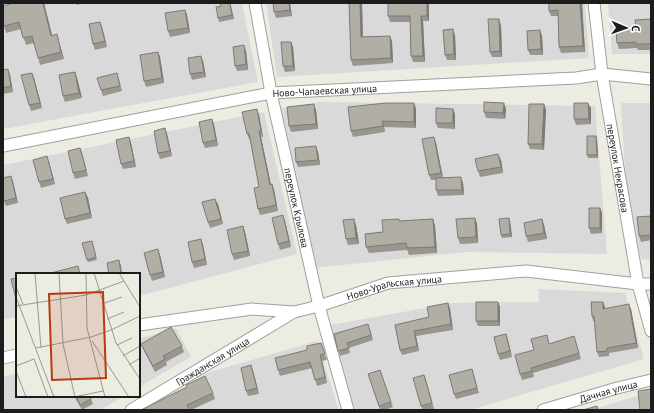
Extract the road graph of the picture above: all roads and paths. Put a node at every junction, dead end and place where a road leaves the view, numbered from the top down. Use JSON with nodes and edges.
{"nodes":[{"id":1,"x":255,"y":3,"type":"edge"},
{"id":2,"x":594,"y":3,"type":"edge"},
{"id":3,"x":602,"y":74,"type":"junction"},
{"id":4,"x":651,"y":80,"type":"edge"},
{"id":5,"x":271,"y":93,"type":"junction"},
{"id":6,"x":3,"y":146,"type":"edge"},
{"id":7,"x":638,"y":284,"type":"junction"},
{"id":8,"x":651,"y":284,"type":"edge"},
{"id":9,"x":319,"y":306,"type":"junction"},
{"id":10,"x":294,"y":312,"type":"junction"},
{"id":11,"x":140,"y":325,"type":"edge"},
{"id":12,"x":651,"y":331,"type":"edge"},
{"id":13,"x":16,"y":355,"type":"edge"},
{"id":14,"x":3,"y":358,"type":"edge"},
{"id":15,"x":651,"y":380,"type":"edge"},
{"id":16,"x":131,"y":410,"type":"edge"},
{"id":17,"x":348,"y":410,"type":"edge"},
{"id":18,"x":544,"y":410,"type":"edge"}],
"edges":[{"from":1,"to":5,"type":"street","name":"переулок Крылова"},
{"from":2,"to":3,"type":"street","name":"переулок Некрасова"},
{"from":3,"to":4,"type":"street","name":"Ново-Чапаевская улица"},
{"from":3,"to":5,"type":"street","name":"Ново-Чапаевская улица"},
{"from":3,"to":7,"type":"street","name":"переулок Некрасова"},
{"from":5,"to":6,"type":"street","name":"Ново-Чапаевская улица"},
{"from":5,"to":9,"type":"street","name":"переулок Крылова"},
{"from":7,"to":8,"type":"street","name":"Ново-Уральская улица"},
{"from":7,"to":9,"type":"street","name":"Ново-Уральская улица"},
{"from":7,"to":12,"type":"street","name":"переулок Некрасова"},
{"from":9,"to":10,"type":"street","name":"Ново-Уральская улица"},
{"from":9,"to":17,"type":"street","name":"переулок Крылова"},
{"from":10,"to":11,"type":"street","name":"Ново-Уральская улица"},
{"from":10,"to":16,"type":"street","name":"Гражданская улица"},
{"from":13,"to":14,"type":"street"},
{"from":15,"to":18,"type":"street","name":"Дачная улица"}]}
